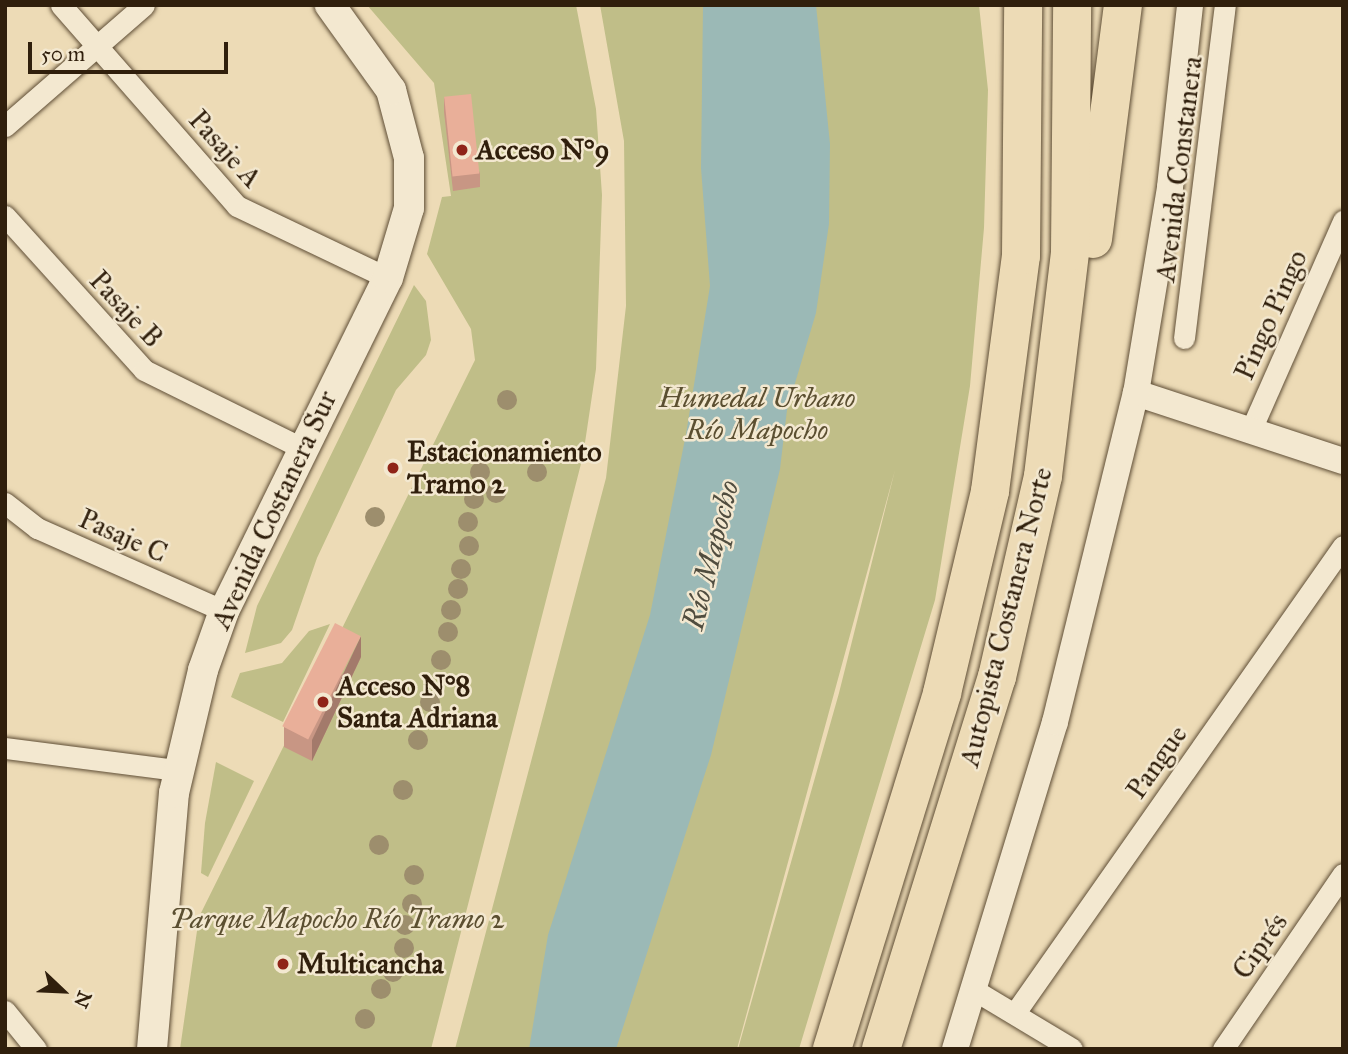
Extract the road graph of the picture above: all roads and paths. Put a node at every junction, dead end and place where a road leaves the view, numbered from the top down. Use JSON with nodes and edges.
{"nodes":[{"id":1,"x":61,"y":5,"type":"edge"},
{"id":2,"x":144,"y":5,"type":"edge"},
{"id":3,"x":330,"y":5,"type":"edge"},
{"id":4,"x":1013,"y":5,"type":"edge"},
{"id":5,"x":1023,"y":5,"type":"edge"},
{"id":6,"x":1072,"y":5,"type":"edge"},
{"id":7,"x":1123,"y":5,"type":"edge"},
{"id":8,"x":1224,"y":5,"type":"edge"},
{"id":9,"x":1193,"y":12,"type":"edge"},
{"id":10,"x":97,"y":46,"type":"junction"},
{"id":11,"x":1024,"y":66,"type":"junction"},
{"id":12,"x":5,"y":126,"type":"edge"},
{"id":13,"x":5,"y":216,"type":"edge"},
{"id":14,"x":1343,"y":220,"type":"edge"},
{"id":15,"x":388,"y":278,"type":"junction"},
{"id":16,"x":1184,"y":338,"type":"dead end"},
{"id":17,"x":1136,"y":393,"type":"junction"},
{"id":18,"x":1052,"y":421,"type":"junction"},
{"id":19,"x":1250,"y":432,"type":"junction"},
{"id":20,"x":302,"y":448,"type":"junction"},
{"id":21,"x":1343,"y":461,"type":"edge"},
{"id":22,"x":5,"y":503,"type":"edge"},
{"id":23,"x":1343,"y":546,"type":"edge"},
{"id":24,"x":223,"y":611,"type":"junction"},
{"id":25,"x":5,"y":748,"type":"edge"},
{"id":26,"x":177,"y":770,"type":"junction"},
{"id":27,"x":1343,"y":874,"type":"edge"},
{"id":28,"x":974,"y":990,"type":"junction"},
{"id":29,"x":1017,"y":1010,"type":"junction"},
{"id":30,"x":5,"y":1011,"type":"edge"},
{"id":31,"x":36,"y":1049,"type":"edge"},
{"id":32,"x":152,"y":1049,"type":"edge"},
{"id":33,"x":832,"y":1049,"type":"edge"},
{"id":34,"x":881,"y":1049,"type":"edge"},
{"id":35,"x":956,"y":1049,"type":"edge"},
{"id":36,"x":1072,"y":1049,"type":"edge"},
{"id":37,"x":1223,"y":1049,"type":"edge"}],
"edges":[{"from":1,"to":10,"type":"street","name":"Pasaje A"},
{"from":2,"to":10,"type":"street"},
{"from":3,"to":15,"type":"main road","name":"Avenida Costanera Sur"},
{"from":4,"to":11,"type":"highway"},
{"from":5,"to":11,"type":"highway","name":"Autopista Costanera Norte"},
{"from":6,"to":18,"type":"highway","name":"Autopista Costanera Norte"},
{"from":7,"to":18,"type":"highway"},
{"from":8,"to":16,"type":"street","name":"Avenida Constanera"},
{"from":9,"to":17,"type":"street"},
{"from":10,"to":12,"type":"street"},
{"from":10,"to":15,"type":"street","name":"Pasaje A"},
{"from":11,"to":33,"type":"highway","name":"Autopista Costanera Norte"},
{"from":13,"to":20,"type":"street","name":"Pasaje B"},
{"from":14,"to":19,"type":"street","name":"Pingo Pingo"},
{"from":15,"to":20,"type":"main road","name":"Avenida Costanera Sur"},
{"from":17,"to":19,"type":"street"},
{"from":17,"to":28,"type":"street"},
{"from":18,"to":34,"type":"highway","name":"Autopista Costanera Norte"},
{"from":19,"to":21,"type":"street"},
{"from":20,"to":24,"type":"main road","name":"Avenida Costanera Sur"},
{"from":22,"to":24,"type":"street","name":"Pasaje C"},
{"from":23,"to":29,"type":"street","name":"Pangue"},
{"from":24,"to":26,"type":"main road","name":"Avenida Costanera Sur"},
{"from":25,"to":26,"type":"street"},
{"from":26,"to":32,"type":"main road","name":"Avenida Costanera Sur"},
{"from":27,"to":37,"type":"street","name":"Ciprés"},
{"from":28,"to":29,"type":"street"},
{"from":28,"to":35,"type":"street"},
{"from":29,"to":36,"type":"street"},
{"from":30,"to":31,"type":"street"}]}
